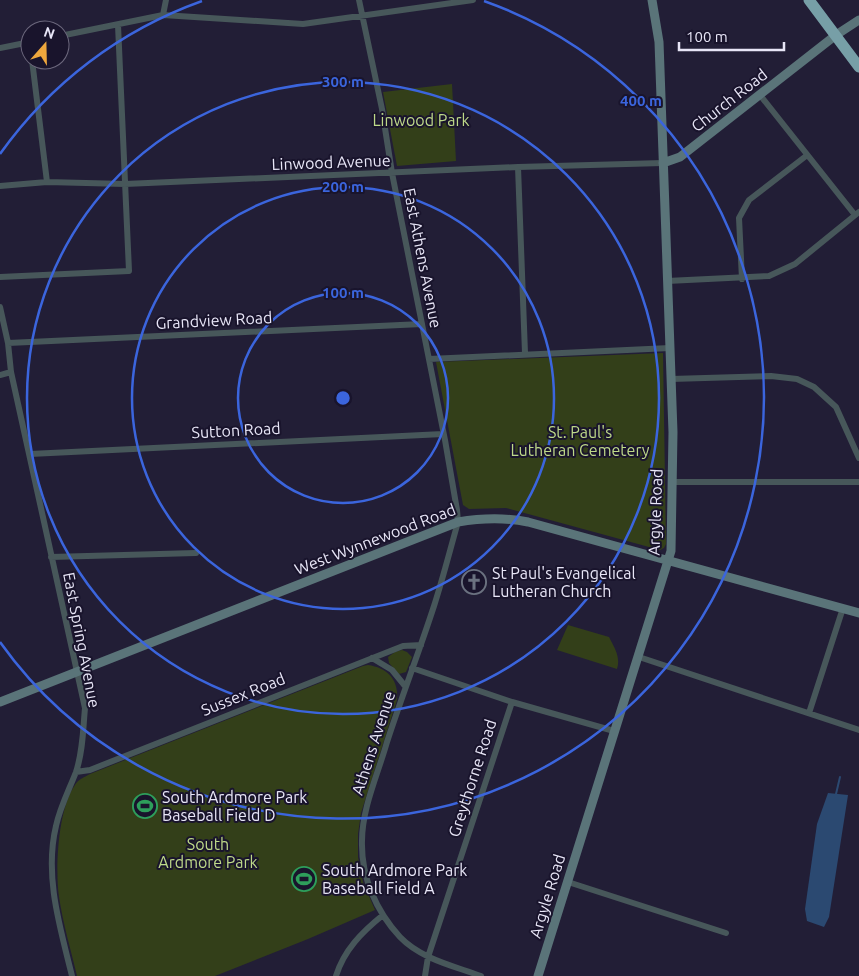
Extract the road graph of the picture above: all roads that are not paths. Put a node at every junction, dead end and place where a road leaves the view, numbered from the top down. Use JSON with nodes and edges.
{"nodes":[{"id":1,"x":166,"y":0,"type":"edge"},
{"id":2,"x":359,"y":0,"type":"edge"},
{"id":3,"x":473,"y":0,"type":"edge"},
{"id":4,"x":652,"y":0,"type":"edge"},
{"id":5,"x":809,"y":0,"type":"edge"},
{"id":6,"x":164,"y":15,"type":"junction"},
{"id":7,"x":362,"y":15,"type":"junction"},
{"id":8,"x":859,"y":20,"type":"edge"},
{"id":9,"x":118,"y":25,"type":"junction"},
{"id":10,"x":70,"y":34,"type":"edge"},
{"id":11,"x":836,"y":35,"type":"junction"},
{"id":12,"x":20,"y":45,"type":"edge"},
{"id":13,"x":0,"y":48,"type":"edge"},
{"id":14,"x":859,"y":67,"type":"edge"},
{"id":15,"x":33,"y":70,"type":"edge"},
{"id":16,"x":760,"y":95,"type":"junction"},
{"id":17,"x":806,"y":156,"type":"junction"},
{"id":18,"x":663,"y":163,"type":"junction"},
{"id":19,"x":518,"y":167,"type":"junction"},
{"id":20,"x":392,"y":173,"type":"junction"},
{"id":21,"x":47,"y":182,"type":"junction"},
{"id":22,"x":125,"y":184,"type":"junction"},
{"id":23,"x":0,"y":186,"type":"edge"},
{"id":24,"x":857,"y":213,"type":"edge"},
{"id":25,"x":0,"y":277,"type":"edge"},
{"id":26,"x":742,"y":279,"type":"junction"},
{"id":27,"x":668,"y":281,"type":"junction"},
{"id":28,"x":0,"y":308,"type":"edge"},
{"id":29,"x":422,"y":324,"type":"junction"},
{"id":30,"x":8,"y":343,"type":"junction"},
{"id":31,"x":670,"y":348,"type":"junction"},
{"id":32,"x":525,"y":353,"type":"junction"},
{"id":33,"x":428,"y":359,"type":"junction"},
{"id":34,"x":11,"y":372,"type":"junction"},
{"id":35,"x":0,"y":375,"type":"edge"},
{"id":36,"x":671,"y":379,"type":"junction"},
{"id":37,"x":443,"y":434,"type":"junction"},
{"id":38,"x":30,"y":454,"type":"junction"},
{"id":39,"x":859,"y":458,"type":"edge"},
{"id":40,"x":672,"y":482,"type":"junction"},
{"id":41,"x":859,"y":482,"type":"edge"},
{"id":42,"x":458,"y":522,"type":"junction"},
{"id":43,"x":196,"y":553,"type":"dead end"},
{"id":44,"x":51,"y":557,"type":"junction"},
{"id":45,"x":669,"y":561,"type":"junction"},
{"id":46,"x":842,"y":608,"type":"junction"},
{"id":47,"x":859,"y":613,"type":"edge"},
{"id":48,"x":421,"y":645,"type":"junction"},
{"id":49,"x":639,"y":657,"type":"junction"},
{"id":50,"x":372,"y":658,"type":"junction"},
{"id":51,"x":412,"y":668,"type":"junction"},
{"id":52,"x":77,"y":670,"type":"junction"},
{"id":53,"x":405,"y":686,"type":"junction"},
{"id":54,"x":0,"y":702,"type":"edge"},
{"id":55,"x":512,"y":702,"type":"junction"},
{"id":56,"x":809,"y":713,"type":"junction"},
{"id":57,"x":859,"y":730,"type":"edge"},
{"id":58,"x":614,"y":731,"type":"junction"},
{"id":59,"x":76,"y":772,"type":"junction"},
{"id":60,"x":568,"y":882,"type":"junction"},
{"id":61,"x":383,"y":915,"type":"junction"},
{"id":62,"x":726,"y":933,"type":"dead end"},
{"id":63,"x":428,"y":957,"type":"junction"},
{"id":64,"x":72,"y":976,"type":"edge"},
{"id":65,"x":336,"y":976,"type":"edge"},
{"id":66,"x":425,"y":976,"type":"edge"},
{"id":67,"x":481,"y":976,"type":"edge"},
{"id":68,"x":538,"y":976,"type":"edge"}],
"edges":[{"from":1,"to":6,"type":"street"},
{"from":2,"to":7,"type":"street","name":"East Athens Avenue"},
{"from":3,"to":7,"type":"street"},
{"from":4,"to":18,"type":"street","name":"Argyle Road"},
{"from":5,"to":11,"type":"highway"},
{"from":6,"to":7,"type":"street"},
{"from":6,"to":9,"type":"street"},
{"from":7,"to":20,"type":"street","name":"East Athens Avenue"},
{"from":8,"to":11,"type":"street","name":"Church Road"},
{"from":9,"to":10,"type":"street"},
{"from":9,"to":22,"type":"street"},
{"from":11,"to":14,"type":"highway"},
{"from":11,"to":16,"type":"street","name":"Church Road"},
{"from":12,"to":13,"type":"street"},
{"from":15,"to":21,"type":"street"},
{"from":16,"to":17,"type":"street"},
{"from":16,"to":18,"type":"street","name":"Church Road"},
{"from":17,"to":24,"type":"street"},
{"from":17,"to":26,"type":"street"},
{"from":18,"to":19,"type":"street","name":"Linwood Avenue"},
{"from":18,"to":27,"type":"street","name":"Argyle Road"},
{"from":19,"to":20,"type":"street","name":"Linwood Avenue"},
{"from":19,"to":32,"type":"street"},
{"from":20,"to":22,"type":"street","name":"Linwood Avenue"},
{"from":20,"to":29,"type":"street","name":"East Athens Avenue"},
{"from":21,"to":22,"type":"street","name":"Linwood Avenue"},
{"from":21,"to":23,"type":"street","name":"Linwood Avenue"},
{"from":22,"to":25,"type":"street"},
{"from":24,"to":26,"type":"street"},
{"from":26,"to":27,"type":"street"},
{"from":27,"to":31,"type":"street","name":"Argyle Road"},
{"from":28,"to":30,"type":"street","name":"East Spring Avenue"},
{"from":29,"to":30,"type":"street","name":"Grandview Road"},
{"from":29,"to":33,"type":"street","name":"East Athens Avenue"},
{"from":30,"to":34,"type":"street","name":"East Spring Avenue"},
{"from":31,"to":32,"type":"street"},
{"from":31,"to":36,"type":"street","name":"Argyle Road"},
{"from":32,"to":33,"type":"street"},
{"from":33,"to":37,"type":"street","name":"East Athens Avenue"},
{"from":34,"to":35,"type":"street"},
{"from":34,"to":38,"type":"street","name":"East Spring Avenue"},
{"from":36,"to":39,"type":"street"},
{"from":36,"to":40,"type":"street","name":"Argyle Road"},
{"from":37,"to":38,"type":"street","name":"Sutton Road"},
{"from":37,"to":42,"type":"street","name":"East Athens Avenue"},
{"from":38,"to":44,"type":"street","name":"East Spring Avenue"},
{"from":40,"to":41,"type":"street"},
{"from":40,"to":45,"type":"street","name":"Argyle Road"},
{"from":42,"to":45,"type":"street","name":"West Wynnewood Road"},
{"from":42,"to":48,"type":"street","name":"Athens Avenue"},
{"from":42,"to":52,"type":"street","name":"West Wynnewood Road"},
{"from":43,"to":44,"type":"street"},
{"from":44,"to":52,"type":"street","name":"East Spring Avenue"},
{"from":45,"to":46,"type":"street","name":"West Wynnewood Road"},
{"from":45,"to":49,"type":"street","name":"Argyle Road"},
{"from":46,"to":47,"type":"street","name":"West Wynnewood Road"},
{"from":46,"to":56,"type":"street"},
{"from":48,"to":50,"type":"street","name":"Sussex Road"},
{"from":48,"to":51,"type":"street","name":"Athens Avenue"},
{"from":49,"to":56,"type":"street"},
{"from":49,"to":58,"type":"street","name":"Argyle Road"},
{"from":50,"to":53,"type":"street"},
{"from":50,"to":59,"type":"street","name":"Sussex Road"},
{"from":51,"to":53,"type":"street","name":"Athens Avenue"},
{"from":51,"to":55,"type":"street"},
{"from":52,"to":54,"type":"street","name":"West Wynnewood Road"},
{"from":52,"to":59,"type":"street","name":"East Spring Avenue"},
{"from":53,"to":61,"type":"street","name":"Athens Avenue"},
{"from":55,"to":58,"type":"street"},
{"from":55,"to":63,"type":"street","name":"Greythorne Road"},
{"from":56,"to":57,"type":"street"},
{"from":58,"to":60,"type":"street","name":"Argyle Road"},
{"from":59,"to":64,"type":"street","name":"East Spring Avenue"},
{"from":60,"to":62,"type":"street"},
{"from":60,"to":68,"type":"street","name":"Argyle Road"},
{"from":61,"to":63,"type":"street","name":"Athens Avenue"},
{"from":61,"to":65,"type":"street"},
{"from":63,"to":66,"type":"street","name":"Greythorne Road"},
{"from":63,"to":67,"type":"street","name":"Athens Avenue"}]}
